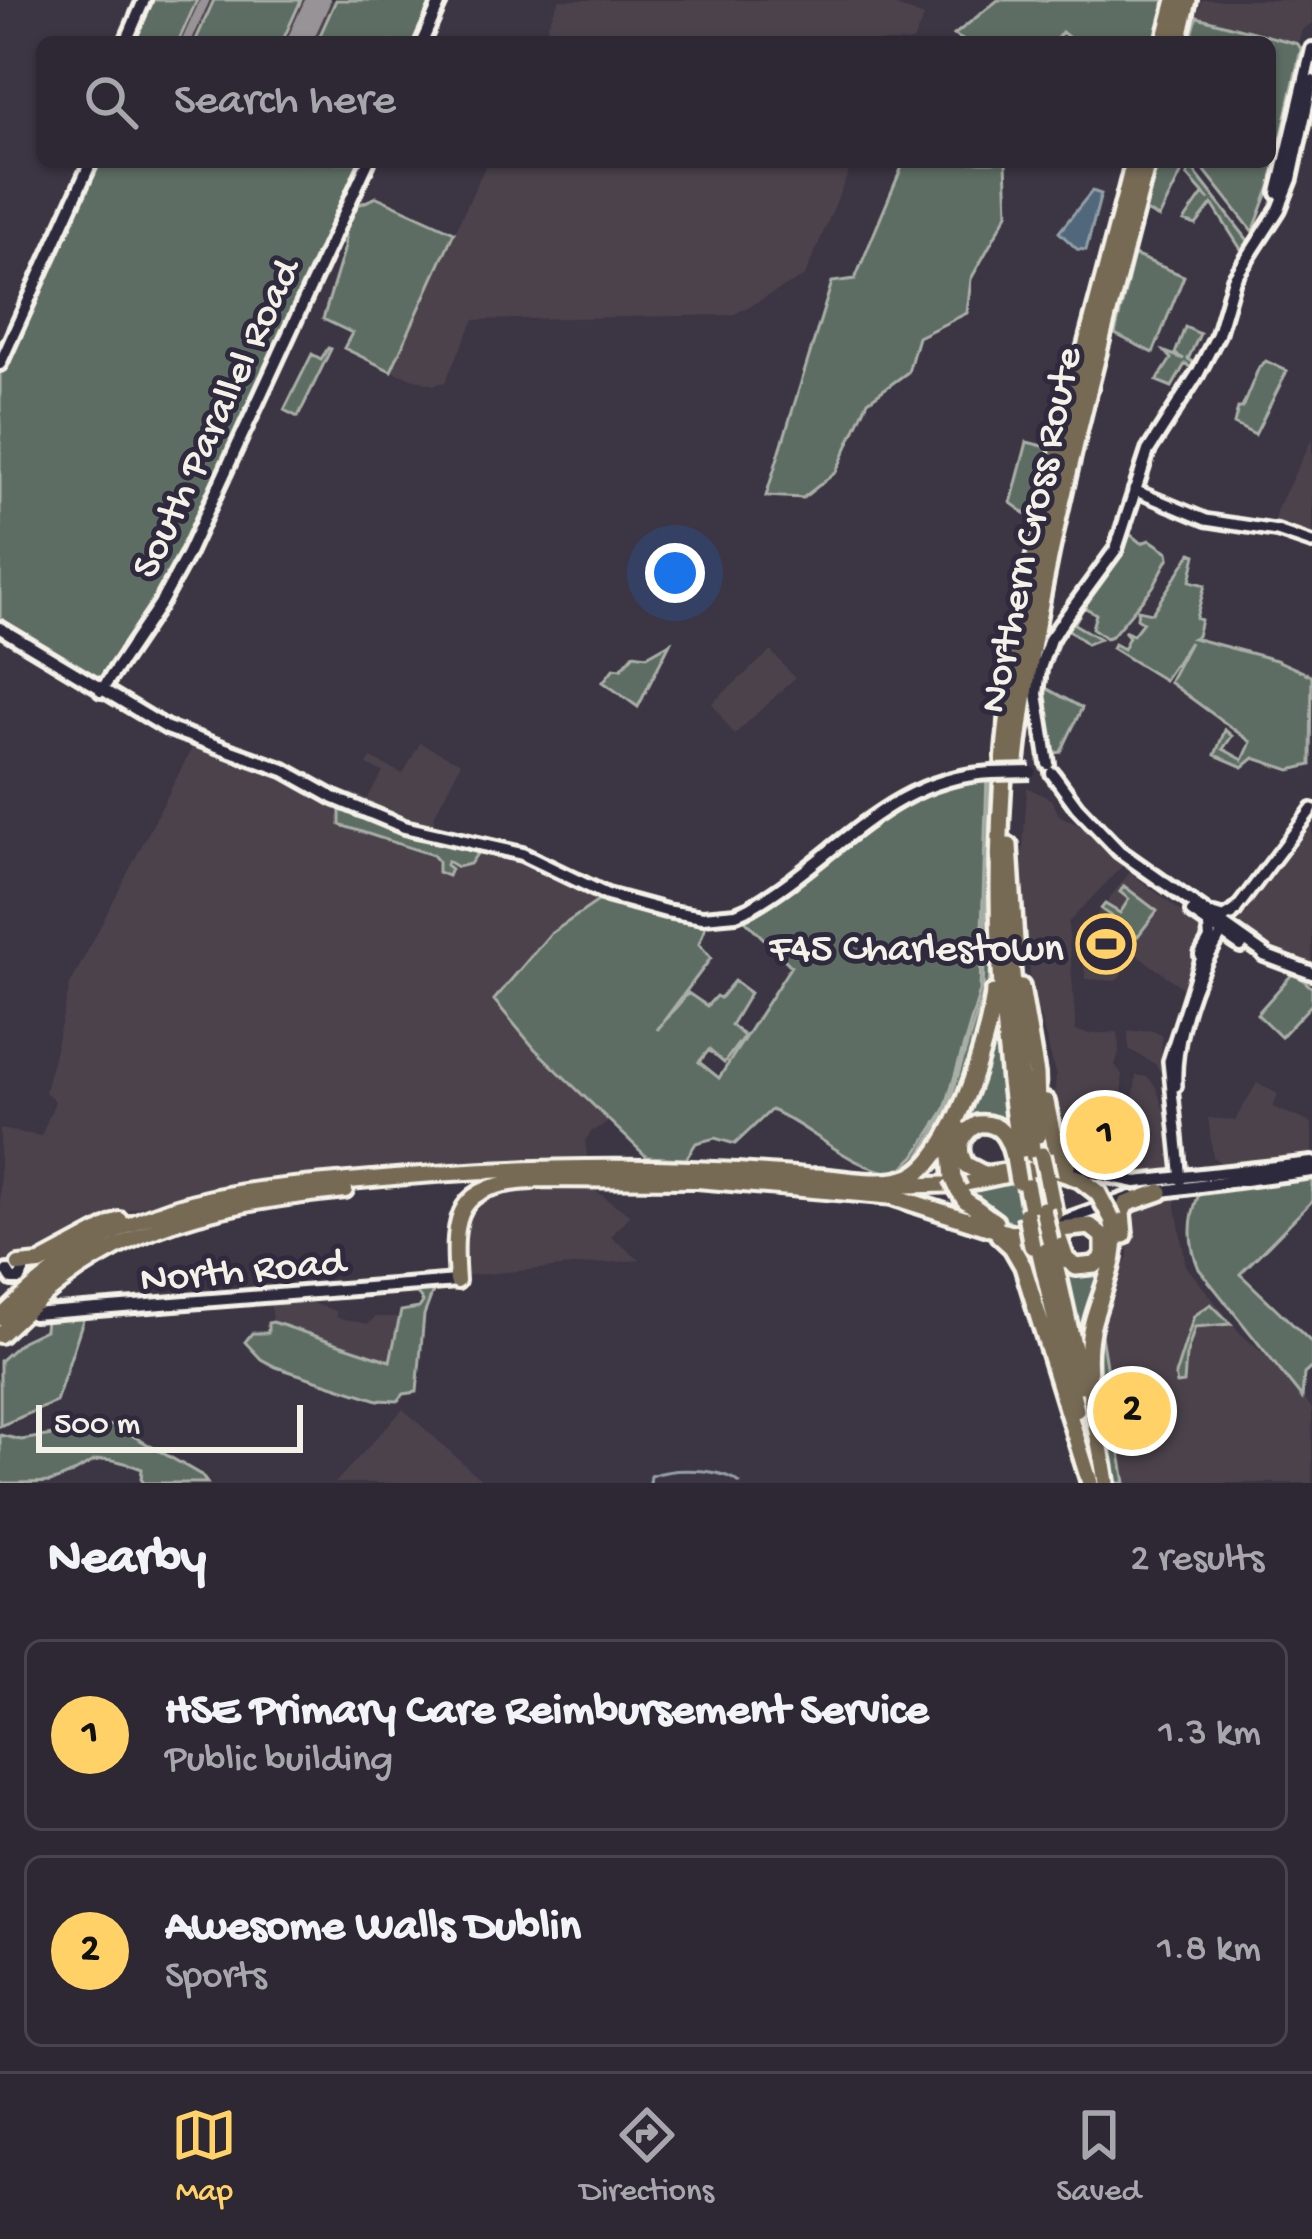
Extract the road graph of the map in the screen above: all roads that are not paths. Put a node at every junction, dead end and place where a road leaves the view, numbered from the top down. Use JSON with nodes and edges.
{"nodes":[{"id":1,"x":144,"y":0,"type":"edge"},
{"id":2,"x":441,"y":0,"type":"edge"},
{"id":3,"x":1176,"y":0,"type":"edge"},
{"id":4,"x":1188,"y":0,"type":"edge"},
{"id":5,"x":128,"y":36,"type":"edge"},
{"id":6,"x":425,"y":36,"type":"edge"},
{"id":7,"x":1167,"y":36,"type":"edge"},
{"id":8,"x":1179,"y":36,"type":"edge"},
{"id":9,"x":1312,"y":50,"type":"edge"},
{"id":10,"x":1312,"y":81,"type":"edge"},
{"id":11,"x":89,"y":168,"type":"edge"},
{"id":12,"x":365,"y":168,"type":"edge"},
{"id":13,"x":1133,"y":168,"type":"edge"},
{"id":14,"x":1146,"y":168,"type":"edge"},
{"id":15,"x":1286,"y":180,"type":"junction"},
{"id":16,"x":0,"y":364,"type":"edge"},
{"id":17,"x":1134,"y":490,"type":"junction"},
{"id":18,"x":1312,"y":543,"type":"edge"},
{"id":19,"x":0,"y":628,"type":"edge"},
{"id":20,"x":101,"y":691,"type":"junction"},
{"id":21,"x":1052,"y":767,"type":"junction"},
{"id":22,"x":1312,"y":809,"type":"edge"},
{"id":23,"x":1009,"y":846,"type":"junction"},
{"id":24,"x":1000,"y":865,"type":"junction"},
{"id":25,"x":1234,"y":911,"type":"junction"},
{"id":26,"x":1202,"y":915,"type":"junction"},
{"id":27,"x":1222,"y":930,"type":"junction"},
{"id":28,"x":1214,"y":947,"type":"junction"},
{"id":29,"x":1251,"y":951,"type":"junction"},
{"id":30,"x":1201,"y":955,"type":"junction"},
{"id":31,"x":1267,"y":955,"type":"junction"},
{"id":32,"x":1000,"y":960,"type":"junction"},
{"id":33,"x":1312,"y":973,"type":"edge"},
{"id":34,"x":1027,"y":1022,"type":"junction"},
{"id":35,"x":1179,"y":1155,"type":"junction"},
{"id":36,"x":1067,"y":1166,"type":"junction"},
{"id":37,"x":1312,"y":1167,"type":"edge"},
{"id":38,"x":1028,"y":1168,"type":"junction"},
{"id":39,"x":555,"y":1178,"type":"junction"},
{"id":40,"x":815,"y":1178,"type":"junction"},
{"id":41,"x":348,"y":1181,"type":"junction"},
{"id":42,"x":1183,"y":1182,"type":"junction"},
{"id":43,"x":1158,"y":1186,"type":"junction"},
{"id":44,"x":895,"y":1197,"type":"junction"},
{"id":45,"x":972,"y":1222,"type":"junction"},
{"id":46,"x":1040,"y":1228,"type":"junction"},
{"id":47,"x":8,"y":1277,"type":"edge"},
{"id":48,"x":457,"y":1281,"type":"joint"},
{"id":49,"x":33,"y":1314,"type":"dead end"},
{"id":50,"x":0,"y":1318,"type":"edge"},
{"id":51,"x":1091,"y":1327,"type":"junction"},
{"id":52,"x":0,"y":1335,"type":"edge"},
{"id":53,"x":1050,"y":1355,"type":"junction"},
{"id":54,"x":1091,"y":1483,"type":"edge"},
{"id":55,"x":1105,"y":1483,"type":"edge"}],
"edges":[{"from":1,"to":5,"type":"main road"},
{"from":2,"to":6,"type":"main road"},
{"from":3,"to":7,"type":"highway"},
{"from":4,"to":8,"type":"highway"},
{"from":9,"to":15,"type":"main road"},
{"from":10,"to":15,"type":"main road"},
{"from":11,"to":16,"type":"main road"},
{"from":12,"to":20,"type":"main road","name":"South Parallel Road"},
{"from":13,"to":24,"type":"highway","name":"Northern Cross Route"},
{"from":14,"to":23,"type":"highway","name":"Northern Cross Route"},
{"from":15,"to":17,"type":"main road"},
{"from":17,"to":18,"type":"street"},
{"from":17,"to":21,"type":"main road"},
{"from":19,"to":20,"type":"main road"},
{"from":20,"to":21,"type":"main road","bridge":true},
{"from":21,"to":26,"type":"main road"},
{"from":22,"to":25,"type":"street"},
{"from":23,"to":34,"type":"highway"},
{"from":23,"to":38,"type":"highway","name":"Northern Cross Route"},
{"from":24,"to":32,"type":"highway","name":"Northern Cross Route"},
{"from":24,"to":40,"type":"highway"},
{"from":25,"to":26,"type":"main road"},
{"from":25,"to":27,"type":"street"},
{"from":26,"to":27,"type":"main road"},
{"from":26,"to":30,"type":"main road"},
{"from":27,"to":28,"type":"street"},
{"from":27,"to":29,"type":"main road"},
{"from":27,"to":30,"type":"street"},
{"from":27,"to":31,"type":"main road"},
{"from":28,"to":29,"type":"main road"},
{"from":28,"to":42,"type":"street"},
{"from":29,"to":31,"type":"main road"},
{"from":30,"to":35,"type":"street"},
{"from":31,"to":33,"type":"main road"},
{"from":32,"to":38,"type":"highway","name":"Northern Cross Route"},
{"from":32,"to":46,"type":"highway"},
{"from":34,"to":36,"type":"highway"},
{"from":34,"to":38,"type":"highway"},
{"from":35,"to":42,"type":"street"},
{"from":35,"to":43,"type":"street"},
{"from":36,"to":38,"type":"main road"},
{"from":36,"to":43,"type":"main road"},
{"from":37,"to":42,"type":"main road"},
{"from":38,"to":40,"type":"highway"},
{"from":38,"to":46,"type":"highway"},
{"from":38,"to":46,"type":"highway"},
{"from":38,"to":51,"type":"highway","bridge":true},
{"from":39,"to":44,"type":"highway"},
{"from":39,"to":48,"type":"highway"},
{"from":39,"to":52,"type":"highway"},
{"from":40,"to":41,"type":"highway"},
{"from":41,"to":47,"type":"highway"},
{"from":41,"to":50,"type":"highway"},
{"from":42,"to":43,"type":"main road"},
{"from":43,"to":46,"type":"main road"},
{"from":43,"to":51,"type":"highway"},
{"from":44,"to":45,"type":"highway"},
{"from":44,"to":46,"type":"main road"},
{"from":45,"to":46,"type":"highway"},
{"from":45,"to":53,"type":"highway"},
{"from":46,"to":53,"type":"highway"},
{"from":46,"to":54,"type":"highway"},
{"from":46,"to":55,"type":"highway"},
{"from":48,"to":49,"type":"main road","name":"North Road"},
{"from":51,"to":55,"type":"highway"},
{"from":53,"to":54,"type":"highway"}]}
